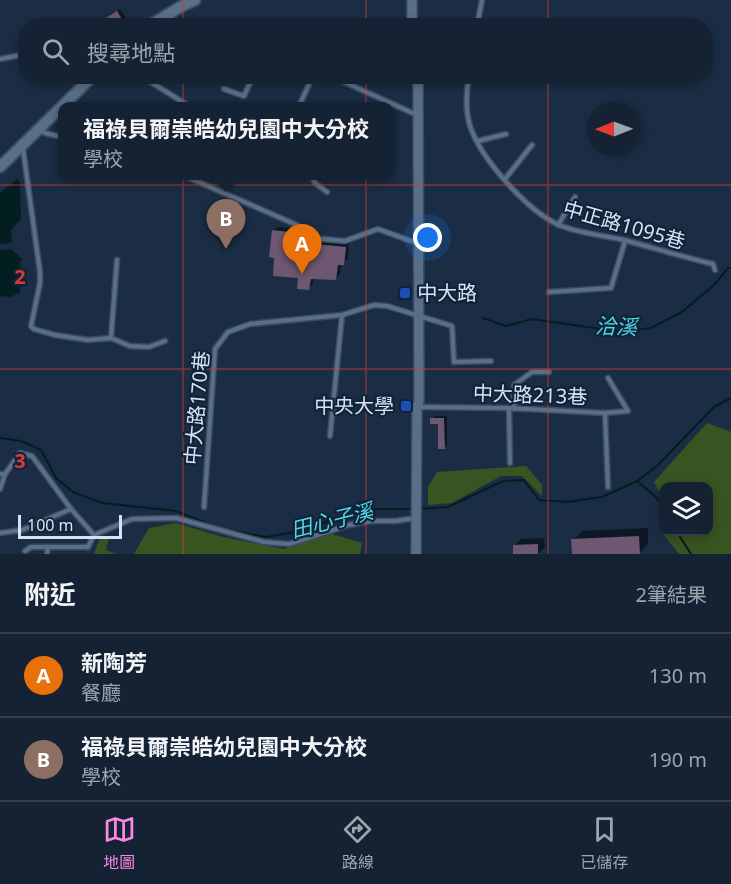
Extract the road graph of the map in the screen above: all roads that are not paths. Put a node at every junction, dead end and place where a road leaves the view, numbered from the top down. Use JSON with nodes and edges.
{"nodes":[{"id":1,"x":195,"y":0,"type":"edge"},
{"id":2,"x":412,"y":0,"type":"edge"},
{"id":3,"x":418,"y":0,"type":"edge"},
{"id":4,"x":483,"y":0,"type":"edge"},
{"id":5,"x":179,"y":3,"type":"edge"},
{"id":6,"x":162,"y":17,"type":"edge"},
{"id":7,"x":412,"y":18,"type":"edge"},
{"id":8,"x":418,"y":18,"type":"edge"},
{"id":9,"x":479,"y":18,"type":"edge"},
{"id":10,"x":18,"y":55,"type":"edge"},
{"id":11,"x":0,"y":58,"type":"edge"},
{"id":12,"x":85,"y":84,"type":"edge"},
{"id":13,"x":154,"y":84,"type":"edge"},
{"id":14,"x":249,"y":84,"type":"edge"},
{"id":15,"x":309,"y":84,"type":"edge"},
{"id":16,"x":348,"y":84,"type":"edge"},
{"id":17,"x":413,"y":84,"type":"edge"},
{"id":18,"x":417,"y":84,"type":"edge"},
{"id":19,"x":468,"y":84,"type":"edge"},
{"id":20,"x":224,"y":89,"type":"dead end"},
{"id":21,"x":66,"y":102,"type":"edge"},
{"id":22,"x":183,"y":102,"type":"edge"},
{"id":23,"x":301,"y":102,"type":"edge"},
{"id":24,"x":387,"y":102,"type":"edge"},
{"id":25,"x":394,"y":105,"type":"edge"},
{"id":26,"x":58,"y":110,"type":"edge"},
{"id":27,"x":415,"y":115,"type":"junction"},
{"id":28,"x":38,"y":129,"type":"junction"},
{"id":29,"x":506,"y":134,"type":"dead end"},
{"id":30,"x":58,"y":137,"type":"edge"},
{"id":31,"x":478,"y":141,"type":"junction"},
{"id":32,"x":23,"y":145,"type":"junction"},
{"id":33,"x":532,"y":145,"type":"dead end"},
{"id":34,"x":0,"y":167,"type":"edge"},
{"id":35,"x":505,"y":179,"type":"junction"},
{"id":36,"x":194,"y":180,"type":"edge"},
{"id":37,"x":314,"y":180,"type":"edge"},
{"id":38,"x":327,"y":192,"type":"dead end"},
{"id":39,"x":575,"y":197,"type":"dead end"},
{"id":40,"x":558,"y":225,"type":"junction"},
{"id":41,"x":626,"y":240,"type":"junction"},
{"id":42,"x":416,"y":243,"type":"junction"},
{"id":43,"x":117,"y":260,"type":"dead end"},
{"id":44,"x":715,"y":270,"type":"dead end"},
{"id":45,"x":549,"y":292,"type":"dead end"},
{"id":46,"x":342,"y":315,"type":"junction"},
{"id":47,"x":417,"y":315,"type":"junction"},
{"id":48,"x":111,"y":338,"type":"junction"},
{"id":49,"x":165,"y":341,"type":"dead end"},
{"id":50,"x":491,"y":361,"type":"dead end"},
{"id":51,"x":549,"y":372,"type":"dead end"},
{"id":52,"x":608,"y":378,"type":"dead end"},
{"id":53,"x":417,"y":407,"type":"junction"},
{"id":54,"x":511,"y":408,"type":"junction"},
{"id":55,"x":605,"y":413,"type":"junction"},
{"id":56,"x":330,"y":436,"type":"dead end"},
{"id":57,"x":510,"y":463,"type":"dead end"},
{"id":58,"x":2,"y":474,"type":"edge"},
{"id":59,"x":608,"y":487,"type":"dead end"},
{"id":60,"x":0,"y":489,"type":"edge"},
{"id":61,"x":204,"y":507,"type":"dead end"},
{"id":62,"x":71,"y":509,"type":"junction"},
{"id":63,"x":416,"y":516,"type":"junction"},
{"id":64,"x":0,"y":533,"type":"edge"},
{"id":65,"x":94,"y":535,"type":"junction"},
{"id":66,"x":48,"y":547,"type":"junction"},
{"id":67,"x":88,"y":547,"type":"junction"},
{"id":68,"x":25,"y":551,"type":"dead end"},
{"id":69,"x":47,"y":554,"type":"edge"},
{"id":70,"x":89,"y":554,"type":"edge"},
{"id":71,"x":416,"y":554,"type":"edge"}],
"edges":[{"from":1,"to":5,"type":"main road"},
{"from":2,"to":7,"type":"street"},
{"from":3,"to":8,"type":"street"},
{"from":4,"to":9,"type":"lane"},
{"from":5,"to":6,"type":"main road"},
{"from":10,"to":11,"type":"lane"},
{"from":12,"to":21,"type":"main road"},
{"from":13,"to":22,"type":"lane"},
{"from":14,"to":20,"type":"lane"},
{"from":15,"to":23,"type":"lane"},
{"from":16,"to":24,"type":"lane"},
{"from":17,"to":27,"type":"street"},
{"from":18,"to":27,"type":"street"},
{"from":19,"to":31,"type":"lane","name":"中正路1095巷"},
{"from":25,"to":27,"type":"lane"},
{"from":26,"to":28,"type":"main road"},
{"from":27,"to":42,"type":"street"},
{"from":28,"to":30,"type":"lane"},
{"from":28,"to":32,"type":"main road"},
{"from":29,"to":31,"type":"lane"},
{"from":31,"to":35,"type":"lane","name":"中正路1095巷"},
{"from":32,"to":34,"type":"main road"},
{"from":32,"to":48,"type":"lane"},
{"from":33,"to":35,"type":"lane"},
{"from":35,"to":40,"type":"lane","name":"中正路1095巷"},
{"from":36,"to":42,"type":"lane"},
{"from":37,"to":38,"type":"lane"},
{"from":39,"to":40,"type":"lane"},
{"from":40,"to":41,"type":"lane","name":"中正路1095巷"},
{"from":41,"to":44,"type":"lane","name":"中正路1095巷"},
{"from":41,"to":45,"type":"lane"},
{"from":42,"to":47,"type":"street"},
{"from":43,"to":48,"type":"lane"},
{"from":46,"to":47,"type":"lane","name":"中大路170巷"},
{"from":46,"to":56,"type":"lane"},
{"from":46,"to":61,"type":"lane","name":"中大路170巷"},
{"from":47,"to":50,"type":"lane","name":"中大路170巷"},
{"from":47,"to":53,"type":"street"},
{"from":48,"to":49,"type":"lane"},
{"from":51,"to":54,"type":"lane"},
{"from":52,"to":55,"type":"lane"},
{"from":53,"to":54,"type":"lane","name":"中大路213巷"},
{"from":53,"to":63,"type":"street"},
{"from":54,"to":55,"type":"lane","name":"中大路213巷"},
{"from":54,"to":57,"type":"lane"},
{"from":55,"to":59,"type":"lane","name":"中大路213巷"},
{"from":58,"to":60,"type":"lane"},
{"from":58,"to":62,"type":"lane"},
{"from":62,"to":64,"type":"lane"},
{"from":62,"to":65,"type":"lane"},
{"from":63,"to":65,"type":"lane"},
{"from":63,"to":71,"type":"street"},
{"from":65,"to":67,"type":"lane"},
{"from":66,"to":67,"type":"lane"},
{"from":66,"to":68,"type":"lane"},
{"from":66,"to":69,"type":"lane"},
{"from":67,"to":70,"type":"lane"}]}
